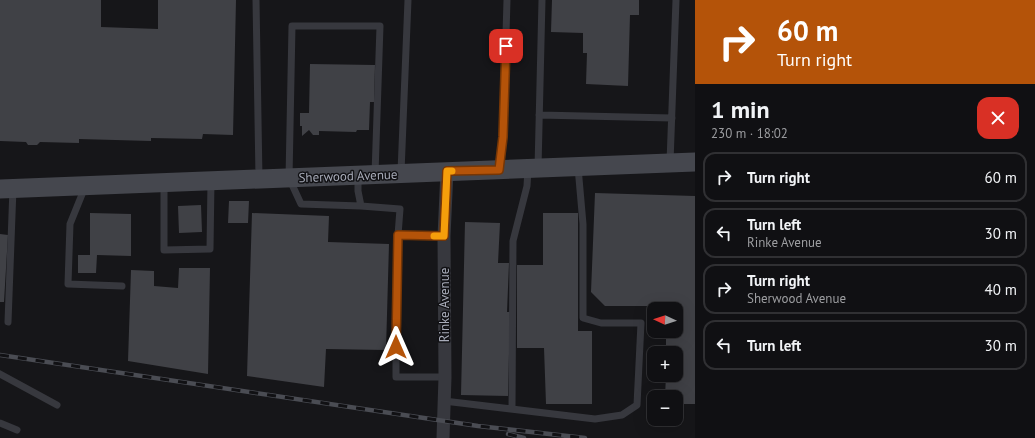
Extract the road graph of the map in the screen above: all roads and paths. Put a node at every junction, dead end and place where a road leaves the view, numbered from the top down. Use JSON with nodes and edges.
{"nodes":[{"id":1,"x":256,"y":0,"type":"edge"},
{"id":2,"x":408,"y":0,"type":"edge"},
{"id":3,"x":507,"y":0,"type":"edge"},
{"id":4,"x":542,"y":0,"type":"edge"},
{"id":5,"x":676,"y":0,"type":"edge"},
{"id":6,"x":539,"y":115,"type":"junction"},
{"id":7,"x":672,"y":118,"type":"junction"},
{"id":8,"x":695,"y":162,"type":"edge"},
{"id":9,"x":670,"y":163,"type":"junction"},
{"id":10,"x":578,"y":167,"type":"junction"},
{"id":11,"x":533,"y":169,"type":"junction"},
{"id":12,"x":499,"y":170,"type":"junction"},
{"id":13,"x":447,"y":171,"type":"junction"},
{"id":14,"x":401,"y":174,"type":"junction"},
{"id":15,"x":367,"y":175,"type":"junction"},
{"id":16,"x":289,"y":178,"type":"junction"},
{"id":17,"x":259,"y":179,"type":"junction"},
{"id":18,"x":211,"y":181,"type":"junction"},
{"id":19,"x":164,"y":182,"type":"junction"},
{"id":20,"x":86,"y":186,"type":"junction"},
{"id":21,"x":6,"y":188,"type":"edge"},
{"id":22,"x":361,"y":206,"type":"junction"},
{"id":23,"x":398,"y":235,"type":"junction"},
{"id":24,"x":444,"y":236,"type":"junction"},
{"id":25,"x":122,"y":286,"type":"dead end"},
{"id":26,"x":8,"y":322,"type":"dead end"},
{"id":27,"x":0,"y":374,"type":"edge"},
{"id":28,"x":445,"y":377,"type":"junction"},
{"id":29,"x":444,"y":401,"type":"junction"},
{"id":30,"x":57,"y":405,"type":"dead end"},
{"id":31,"x":512,"y":409,"type":"junction"},
{"id":32,"x":0,"y":423,"type":"edge"},
{"id":33,"x":17,"y":430,"type":"dead end"},
{"id":34,"x":443,"y":438,"type":"edge"}],
"edges":[{"from":1,"to":17,"type":"lane"},
{"from":2,"to":14,"type":"lane"},
{"from":3,"to":12,"type":"lane"},
{"from":4,"to":6,"type":"lane"},
{"from":5,"to":7,"type":"lane"},
{"from":6,"to":7,"type":"lane"},
{"from":6,"to":11,"type":"lane"},
{"from":7,"to":9,"type":"lane"},
{"from":8,"to":9,"type":"street","name":"Sherwood Avenue"},
{"from":9,"to":10,"type":"street","name":"Sherwood Avenue"},
{"from":10,"to":11,"type":"street","name":"Sherwood Avenue"},
{"from":10,"to":31,"type":"lane"},
{"from":11,"to":12,"type":"street","name":"Sherwood Avenue"},
{"from":11,"to":31,"type":"lane"},
{"from":12,"to":13,"type":"street","name":"Sherwood Avenue"},
{"from":13,"to":14,"type":"street","name":"Sherwood Avenue"},
{"from":13,"to":24,"type":"street","name":"Rinke Avenue"},
{"from":14,"to":15,"type":"street","name":"Sherwood Avenue"},
{"from":15,"to":16,"type":"street","name":"Sherwood Avenue"},
{"from":15,"to":16,"type":"lane"},
{"from":15,"to":22,"type":"lane"},
{"from":16,"to":17,"type":"street","name":"Sherwood Avenue"},
{"from":16,"to":22,"type":"lane"},
{"from":17,"to":18,"type":"street","name":"Sherwood Avenue"},
{"from":18,"to":19,"type":"street","name":"Sherwood Avenue"},
{"from":18,"to":19,"type":"lane"},
{"from":19,"to":20,"type":"street","name":"Sherwood Avenue"},
{"from":20,"to":21,"type":"street","name":"Sherwood Avenue"},
{"from":20,"to":25,"type":"lane"},
{"from":21,"to":26,"type":"lane"},
{"from":22,"to":23,"type":"lane"},
{"from":23,"to":24,"type":"lane"},
{"from":23,"to":28,"type":"lane"},
{"from":24,"to":28,"type":"street","name":"Rinke Avenue"},
{"from":27,"to":30,"type":"lane"},
{"from":28,"to":29,"type":"street","name":"Rinke Avenue"},
{"from":29,"to":31,"type":"lane"},
{"from":29,"to":34,"type":"street","name":"Rinke Avenue"},
{"from":32,"to":33,"type":"lane"}]}
